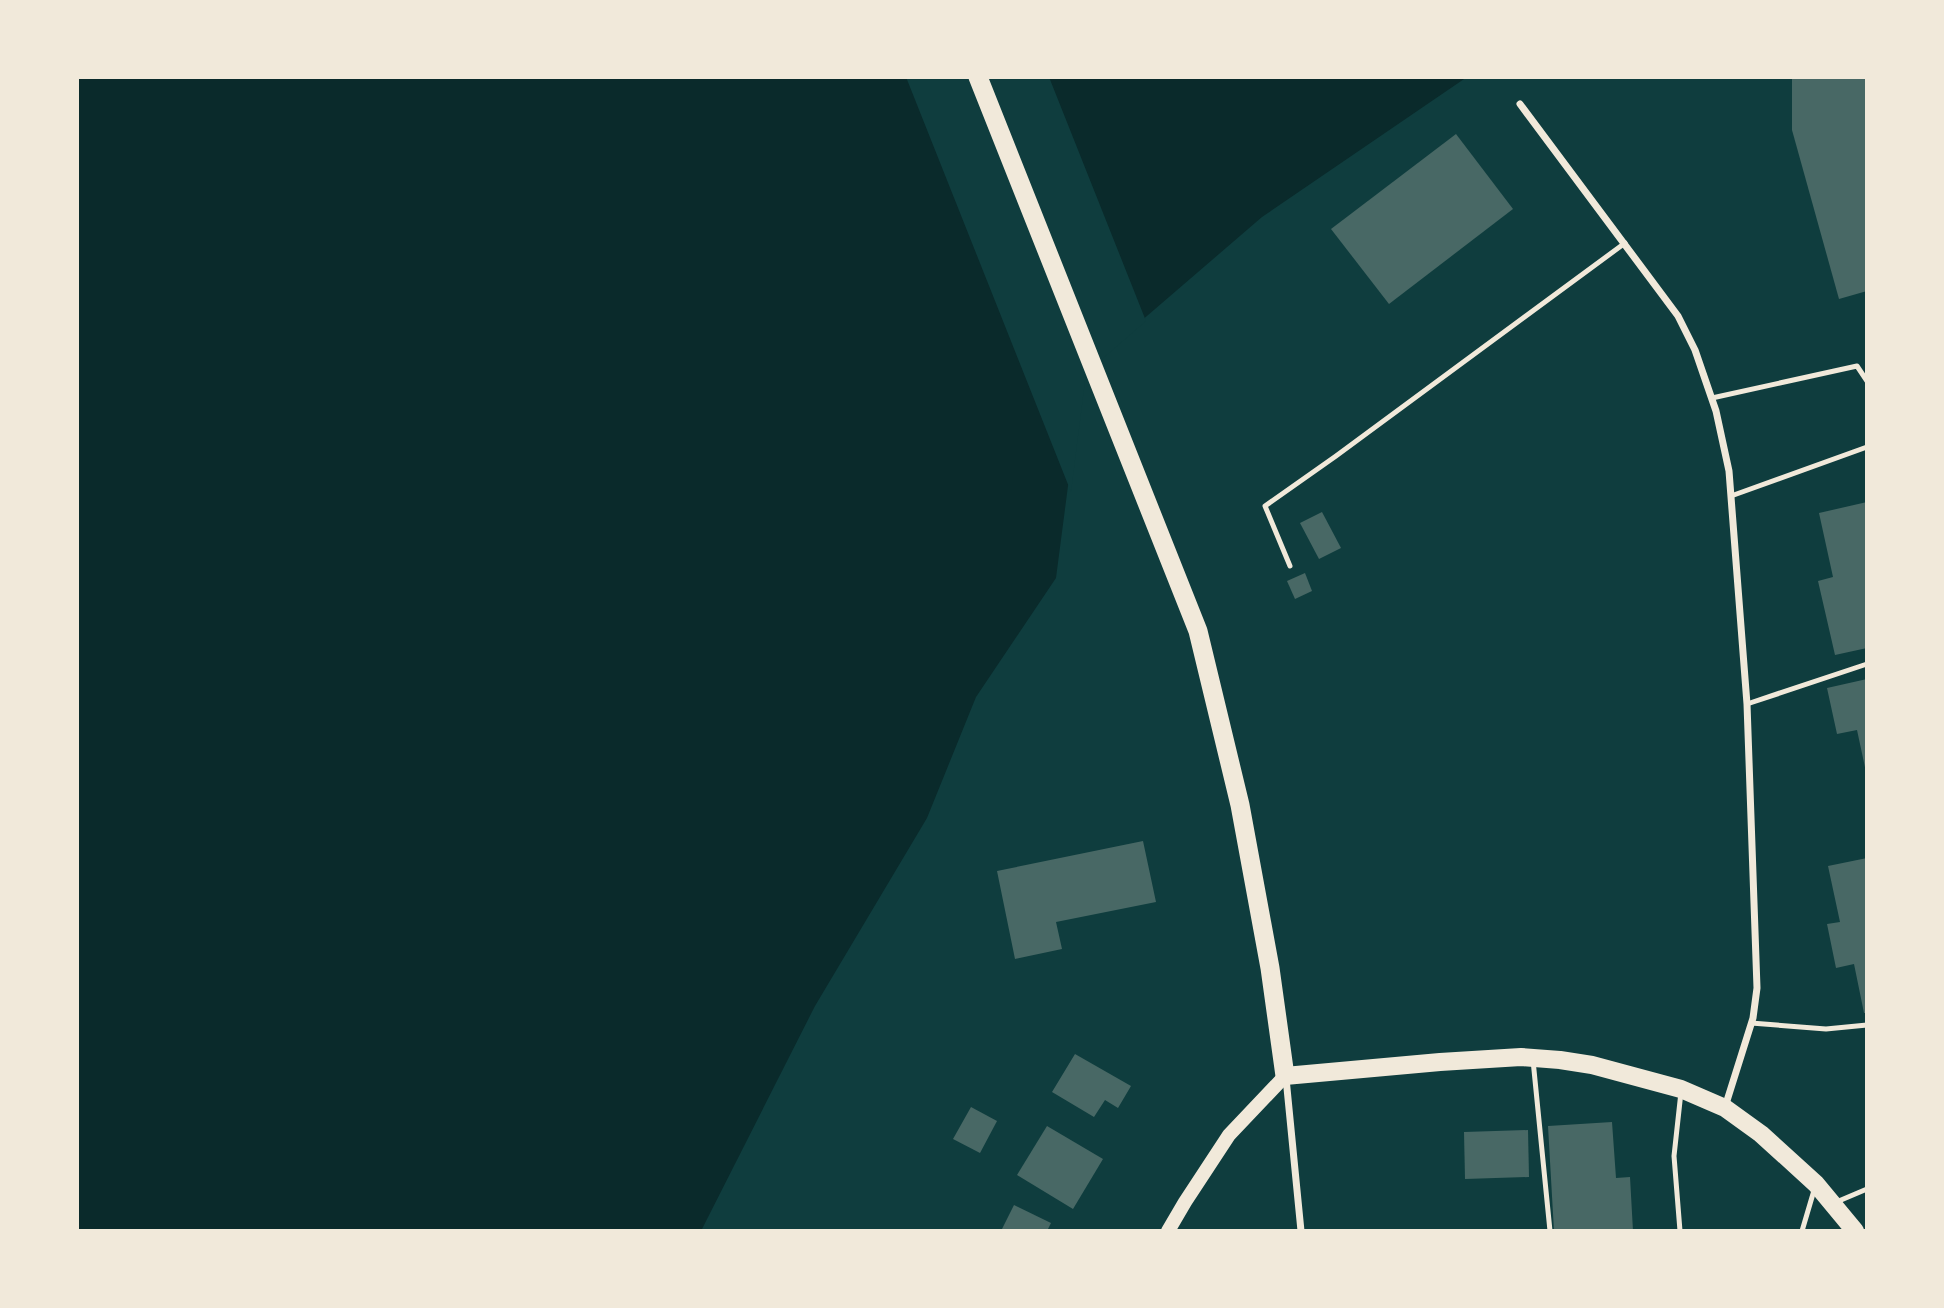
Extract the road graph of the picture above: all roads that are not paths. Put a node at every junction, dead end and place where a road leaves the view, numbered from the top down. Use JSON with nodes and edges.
{"nodes":[{"id":1,"x":978,"y":77,"type":"edge"},
{"id":2,"x":1520,"y":104,"type":"dead end"},
{"id":3,"x":1625,"y":243,"type":"junction"},
{"id":4,"x":1867,"y":381,"type":"edge"},
{"id":5,"x":1712,"y":398,"type":"junction"},
{"id":6,"x":1867,"y":447,"type":"edge"},
{"id":7,"x":1731,"y":496,"type":"junction"},
{"id":8,"x":1290,"y":566,"type":"dead end"},
{"id":9,"x":1867,"y":664,"type":"edge"},
{"id":10,"x":1747,"y":704,"type":"junction"},
{"id":11,"x":1751,"y":1023,"type":"junction"},
{"id":12,"x":1867,"y":1025,"type":"edge"},
{"id":13,"x":1532,"y":1058,"type":"junction"},
{"id":14,"x":1285,"y":1076,"type":"junction"},
{"id":15,"x":1681,"y":1089,"type":"junction"},
{"id":16,"x":1725,"y":1108,"type":"junction"},
{"id":17,"x":1816,"y":1184,"type":"junction"},
{"id":18,"x":1867,"y":1189,"type":"edge"},
{"id":19,"x":1833,"y":1204,"type":"junction"},
{"id":20,"x":1168,"y":1231,"type":"edge"},
{"id":21,"x":1301,"y":1231,"type":"edge"},
{"id":22,"x":1550,"y":1231,"type":"edge"},
{"id":23,"x":1680,"y":1231,"type":"edge"},
{"id":24,"x":1802,"y":1231,"type":"edge"},
{"id":25,"x":1855,"y":1231,"type":"edge"}],
"edges":[{"from":1,"to":14,"type":"highway"},
{"from":2,"to":3,"type":"street"},
{"from":3,"to":5,"type":"street"},
{"from":3,"to":8,"type":"lane"},
{"from":4,"to":5,"type":"lane"},
{"from":5,"to":7,"type":"street"},
{"from":6,"to":7,"type":"lane"},
{"from":7,"to":10,"type":"street"},
{"from":9,"to":10,"type":"lane"},
{"from":10,"to":11,"type":"street"},
{"from":11,"to":12,"type":"lane"},
{"from":11,"to":16,"type":"street"},
{"from":13,"to":14,"type":"main road"},
{"from":13,"to":15,"type":"main road"},
{"from":13,"to":22,"type":"lane"},
{"from":14,"to":20,"type":"main road"},
{"from":14,"to":21,"type":"street"},
{"from":15,"to":16,"type":"main road"},
{"from":15,"to":23,"type":"lane"},
{"from":16,"to":17,"type":"main road"},
{"from":17,"to":19,"type":"main road"},
{"from":17,"to":24,"type":"lane"},
{"from":18,"to":19,"type":"lane"},
{"from":19,"to":25,"type":"main road"}]}
